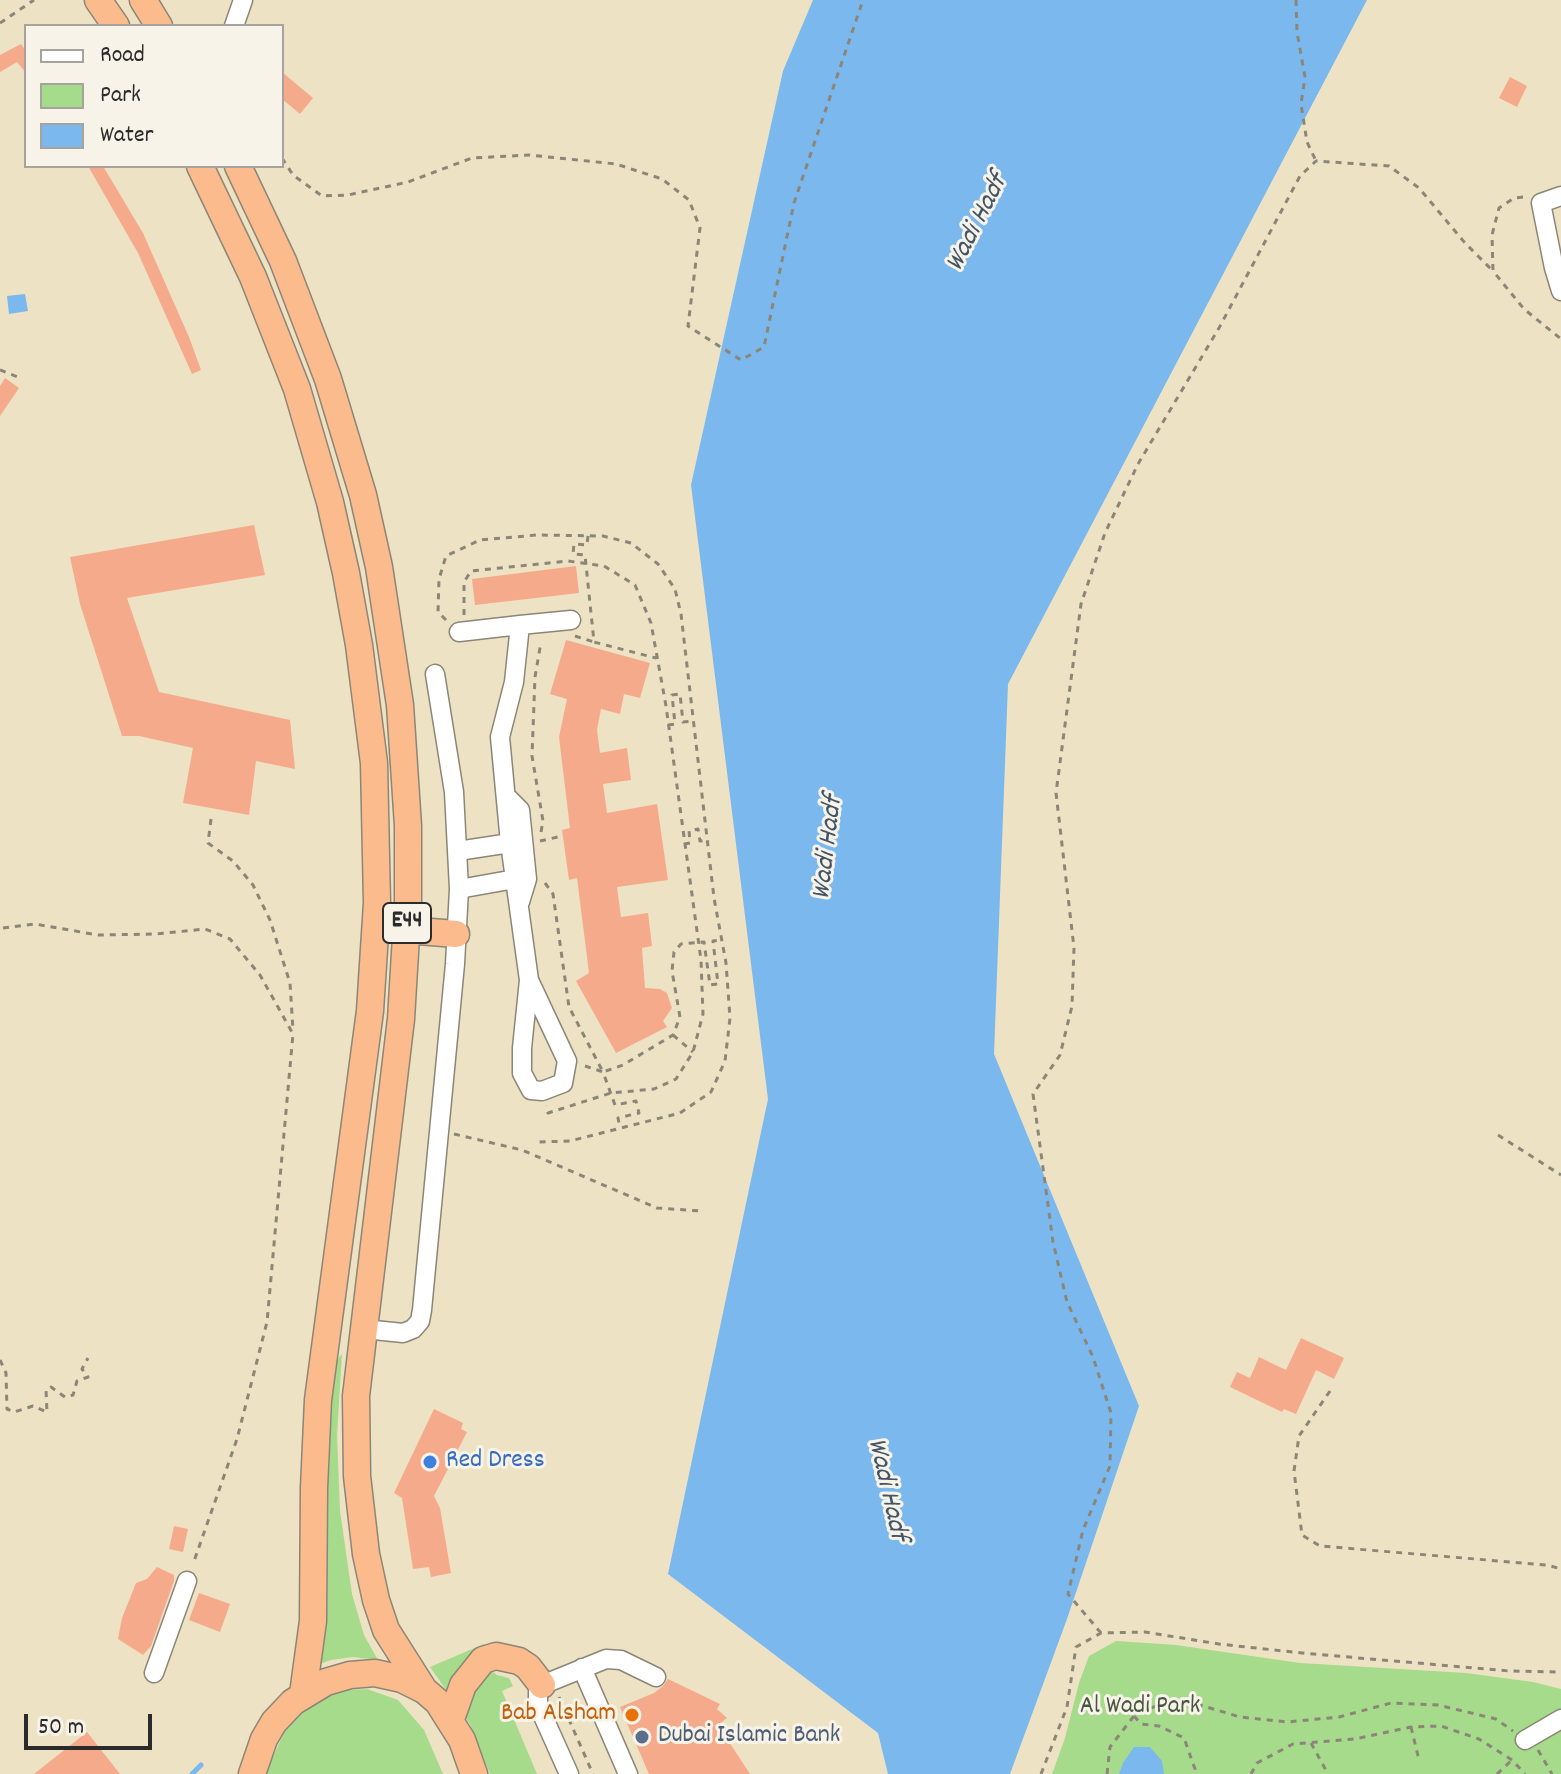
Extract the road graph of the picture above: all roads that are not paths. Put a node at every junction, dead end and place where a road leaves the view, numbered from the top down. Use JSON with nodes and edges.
{"nodes":[{"id":1,"x":98,"y":0,"type":"edge"},
{"id":2,"x":143,"y":0,"type":"edge"},
{"id":3,"x":243,"y":0,"type":"edge"},
{"id":4,"x":115,"y":24,"type":"edge"},
{"id":5,"x":158,"y":24,"type":"edge"},
{"id":6,"x":235,"y":24,"type":"edge"},
{"id":7,"x":201,"y":168,"type":"edge"},
{"id":8,"x":239,"y":168,"type":"edge"},
{"id":9,"x":1561,"y":196,"type":"edge"},
{"id":10,"x":1561,"y":291,"type":"edge"},
{"id":11,"x":571,"y":620,"type":"dead end"},
{"id":12,"x":520,"y":625,"type":"junction"},
{"id":13,"x":459,"y":632,"type":"road end"},
{"id":14,"x":435,"y":674,"type":"dead end"},
{"id":15,"x":506,"y":796,"type":"junction"},
{"id":16,"x":510,"y":843,"type":"junction"},
{"id":17,"x":458,"y":851,"type":"junction"},
{"id":18,"x":515,"y":879,"type":"junction"},
{"id":19,"x":459,"y":889,"type":"junction"},
{"id":20,"x":519,"y":905,"type":"junction"},
{"id":21,"x":406,"y":930,"type":"junction"},
{"id":22,"x":456,"y":934,"type":"junction"},
{"id":23,"x":529,"y":980,"type":"junction"},
{"id":24,"x":330,"y":1324,"type":"junction"},
{"id":25,"x":364,"y":1329,"type":"junction"},
{"id":26,"x":187,"y":1581,"type":"road end"},
{"id":27,"x":582,"y":1668,"type":"junction"},
{"id":28,"x":154,"y":1673,"type":"dead end"},
{"id":29,"x":656,"y":1677,"type":"dead end"},
{"id":30,"x":424,"y":1690,"type":"junction"},
{"id":31,"x":540,"y":1692,"type":"junction"},
{"id":32,"x":303,"y":1694,"type":"junction"},
{"id":33,"x":451,"y":1719,"type":"junction"},
{"id":34,"x":1561,"y":1719,"type":"edge"},
{"id":35,"x":1525,"y":1740,"type":"road end"},
{"id":36,"x":252,"y":1774,"type":"edge"},
{"id":37,"x":474,"y":1774,"type":"edge"},
{"id":38,"x":569,"y":1774,"type":"edge"},
{"id":39,"x":628,"y":1774,"type":"edge"}],
"edges":[{"from":1,"to":4,"type":"highway"},
{"from":2,"to":5,"type":"highway"},
{"from":3,"to":6,"type":"street"},
{"from":7,"to":24,"type":"highway","number":"E44"},
{"from":8,"to":21,"type":"highway","number":"E44"},
{"from":9,"to":10,"type":"street"},
{"from":11,"to":12,"type":"street"},
{"from":12,"to":13,"type":"street"},
{"from":12,"to":15,"type":"street"},
{"from":14,"to":17,"type":"street"},
{"from":15,"to":16,"type":"street"},
{"from":15,"to":20,"type":"street"},
{"from":16,"to":17,"type":"street"},
{"from":16,"to":18,"type":"street"},
{"from":17,"to":19,"type":"street"},
{"from":18,"to":19,"type":"street"},
{"from":18,"to":20,"type":"street"},
{"from":19,"to":22,"type":"street"},
{"from":20,"to":23,"type":"street"},
{"from":21,"to":22,"type":"highway"},
{"from":21,"to":25,"type":"highway","number":"E44"},
{"from":22,"to":25,"type":"street"},
{"from":23,"to":23,"type":"street"},
{"from":24,"to":25,"type":"highway"},
{"from":24,"to":32,"type":"highway","number":"E44"},
{"from":25,"to":30,"type":"highway","number":"E44"},
{"from":26,"to":28,"type":"street"},
{"from":27,"to":29,"type":"street"},
{"from":27,"to":31,"type":"street"},
{"from":27,"to":39,"type":"street"},
{"from":30,"to":32,"type":"highway"},
{"from":30,"to":33,"type":"highway"},
{"from":31,"to":33,"type":"highway"},
{"from":31,"to":38,"type":"street"},
{"from":32,"to":36,"type":"highway"},
{"from":33,"to":37,"type":"highway"},
{"from":34,"to":35,"type":"street"}]}
